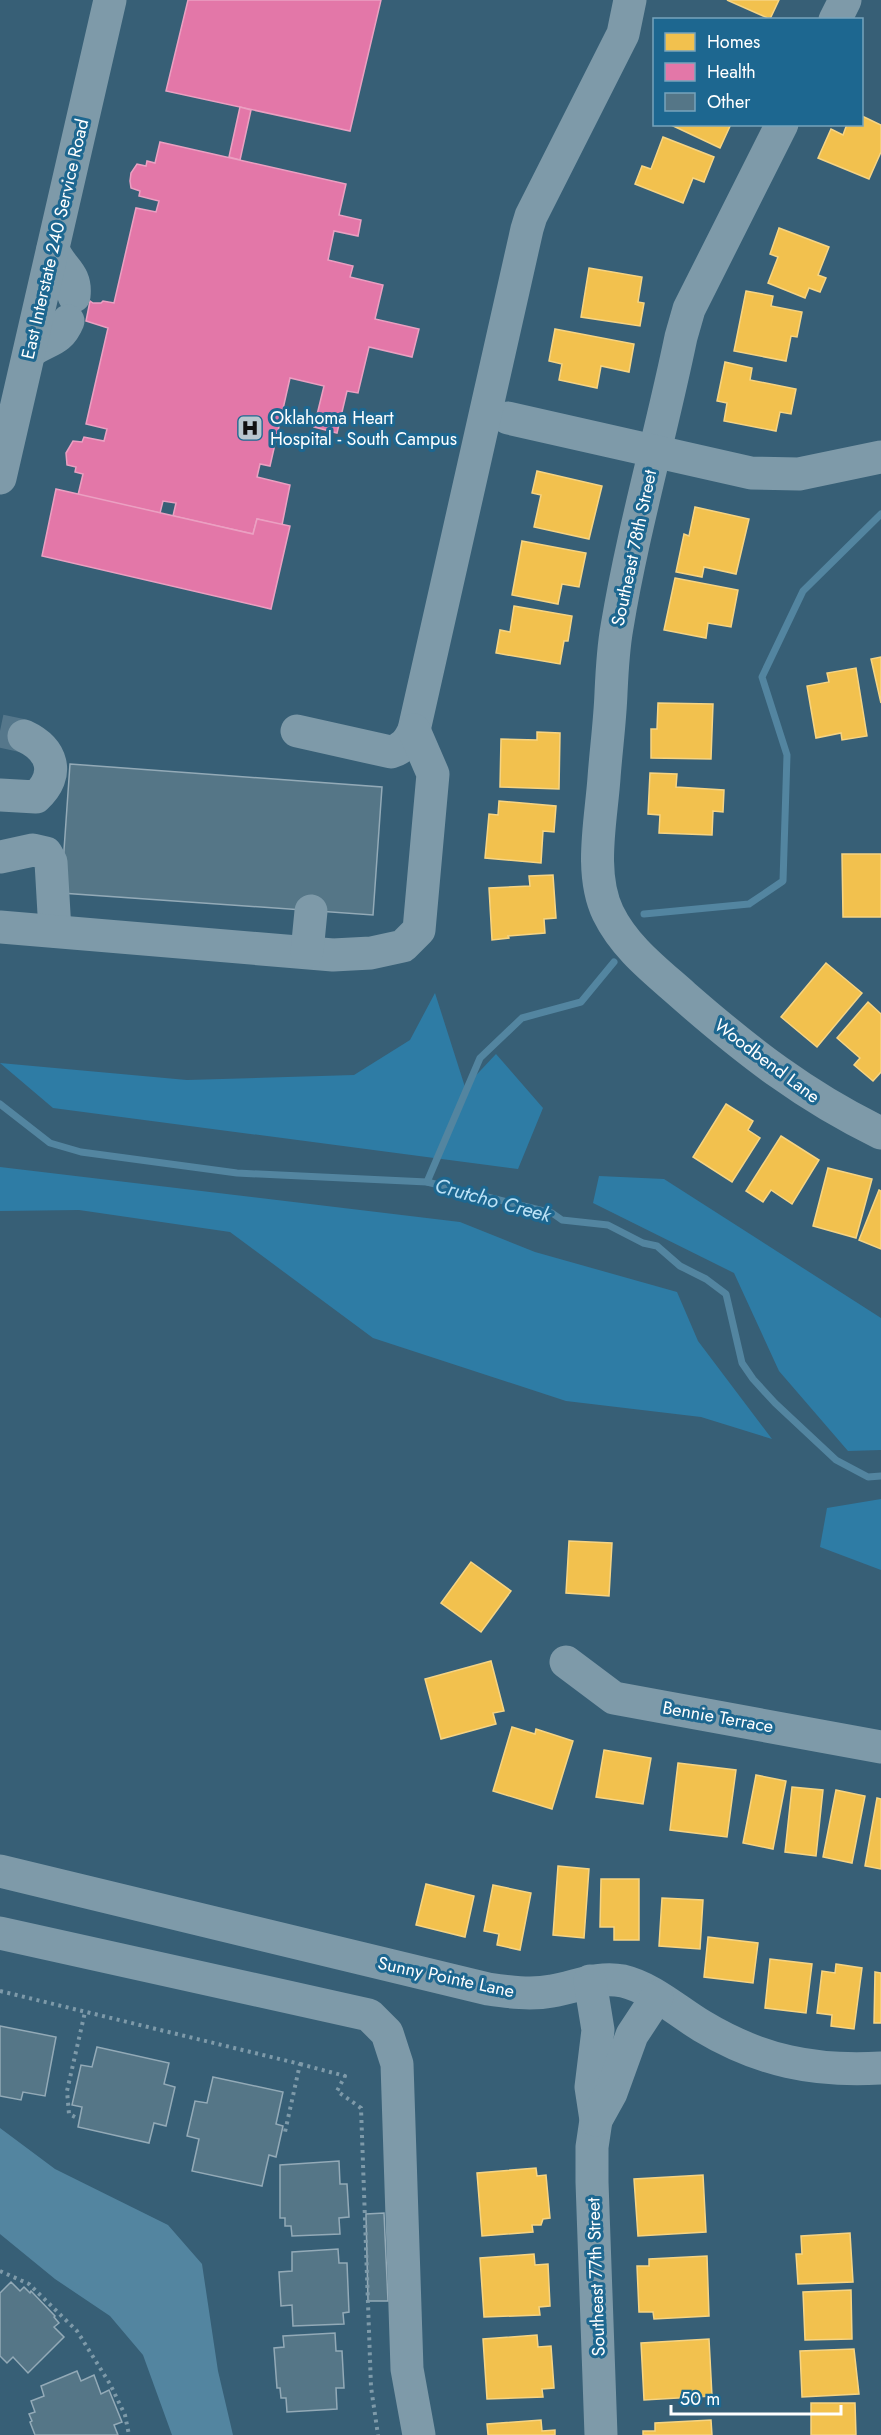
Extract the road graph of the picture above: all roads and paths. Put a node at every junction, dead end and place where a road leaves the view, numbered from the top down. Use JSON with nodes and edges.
{"nodes":[{"id":1,"x":110,"y":0,"type":"edge"},
{"id":2,"x":630,"y":0,"type":"edge"},
{"id":3,"x":845,"y":0,"type":"edge"},
{"id":4,"x":836,"y":18,"type":"edge"},
{"id":5,"x":781,"y":126,"type":"edge"},
{"id":6,"x":53,"y":249,"type":"junction"},
{"id":7,"x":30,"y":352,"type":"junction"},
{"id":8,"x":508,"y":418,"type":"dead end"},
{"id":9,"x":656,"y":451,"type":"junction"},
{"id":10,"x":881,"y":457,"type":"edge"},
{"id":11,"x":0,"y":478,"type":"edge"},
{"id":12,"x":414,"y":730,"type":"junction"},
{"id":13,"x":297,"y":731,"type":"dead end"},
{"id":14,"x":24,"y":736,"type":"tunnel mouth"},
{"id":15,"x":0,"y":795,"type":"edge"},
{"id":16,"x":0,"y":857,"type":"edge"},
{"id":17,"x":302,"y":910,"type":"dead end"},
{"id":18,"x":0,"y":927,"type":"edge"},
{"id":19,"x":55,"y":931,"type":"junction"},
{"id":20,"x":298,"y":952,"type":"junction"},
{"id":21,"x":661,"y":976,"type":"joint"},
{"id":22,"x":881,"y":1133,"type":"edge"},
{"id":23,"x":566,"y":1662,"type":"dead end"},
{"id":24,"x":881,"y":1747,"type":"edge"},
{"id":25,"x":0,"y":1871,"type":"edge"},
{"id":26,"x":0,"y":1933,"type":"edge"},
{"id":27,"x":590,"y":1981,"type":"junction"},
{"id":28,"x":0,"y":1991,"type":"edge"},
{"id":29,"x":657,"y":1997,"type":"junction"},
{"id":30,"x":86,"y":2012,"type":"junction"},
{"id":31,"x":612,"y":2044,"type":"junction"},
{"id":32,"x":300,"y":2064,"type":"junction"},
{"id":33,"x":881,"y":2068,"type":"edge"},
{"id":34,"x":75,"y":2117,"type":"dead end"},
{"id":35,"x":285,"y":2132,"type":"dead end"},
{"id":36,"x":0,"y":2271,"type":"edge"},
{"id":37,"x":129,"y":2435,"type":"edge"},
{"id":38,"x":378,"y":2435,"type":"edge"},
{"id":39,"x":419,"y":2435,"type":"edge"},
{"id":40,"x":601,"y":2435,"type":"edge"}],
"edges":[{"from":1,"to":6,"type":"street","name":"East Interstate 240 Service Road"},
{"from":2,"to":12,"type":"street"},
{"from":3,"to":4,"type":"street"},
{"from":5,"to":9,"type":"street","name":"Southeast 78th Street"},
{"from":6,"to":7,"type":"street","name":"East Interstate 240 Service Road"},
{"from":6,"to":7,"type":"street"},
{"from":7,"to":11,"type":"street","name":"East Interstate 240 Service Road"},
{"from":8,"to":9,"type":"street"},
{"from":9,"to":10,"type":"street"},
{"from":9,"to":21,"type":"street","name":"Southeast 78th Street"},
{"from":12,"to":13,"type":"street"},
{"from":12,"to":20,"type":"street"},
{"from":14,"to":15,"type":"street"},
{"from":16,"to":19,"type":"street"},
{"from":17,"to":20,"type":"street"},
{"from":18,"to":19,"type":"street"},
{"from":19,"to":20,"type":"street"},
{"from":21,"to":22,"type":"street","name":"Woodbend Lane"},
{"from":23,"to":24,"type":"street","name":"Bennie Terrace"},
{"from":25,"to":27,"type":"street","name":"Sunny Pointe Lane"},
{"from":26,"to":39,"type":"street"},
{"from":27,"to":29,"type":"street","name":"Sunny Pointe Lane"},
{"from":27,"to":31,"type":"street","name":"Southeast 77th Street"},
{"from":28,"to":30,"type":"path"},
{"from":29,"to":31,"type":"street","name":"Southeast 77th Street"},
{"from":29,"to":33,"type":"street","name":"Sunny Pointe Lane"},
{"from":30,"to":32,"type":"path"},
{"from":30,"to":34,"type":"path"},
{"from":31,"to":40,"type":"street","name":"Southeast 77th Street"},
{"from":32,"to":35,"type":"path"},
{"from":32,"to":38,"type":"path"},
{"from":36,"to":37,"type":"path"}]}
